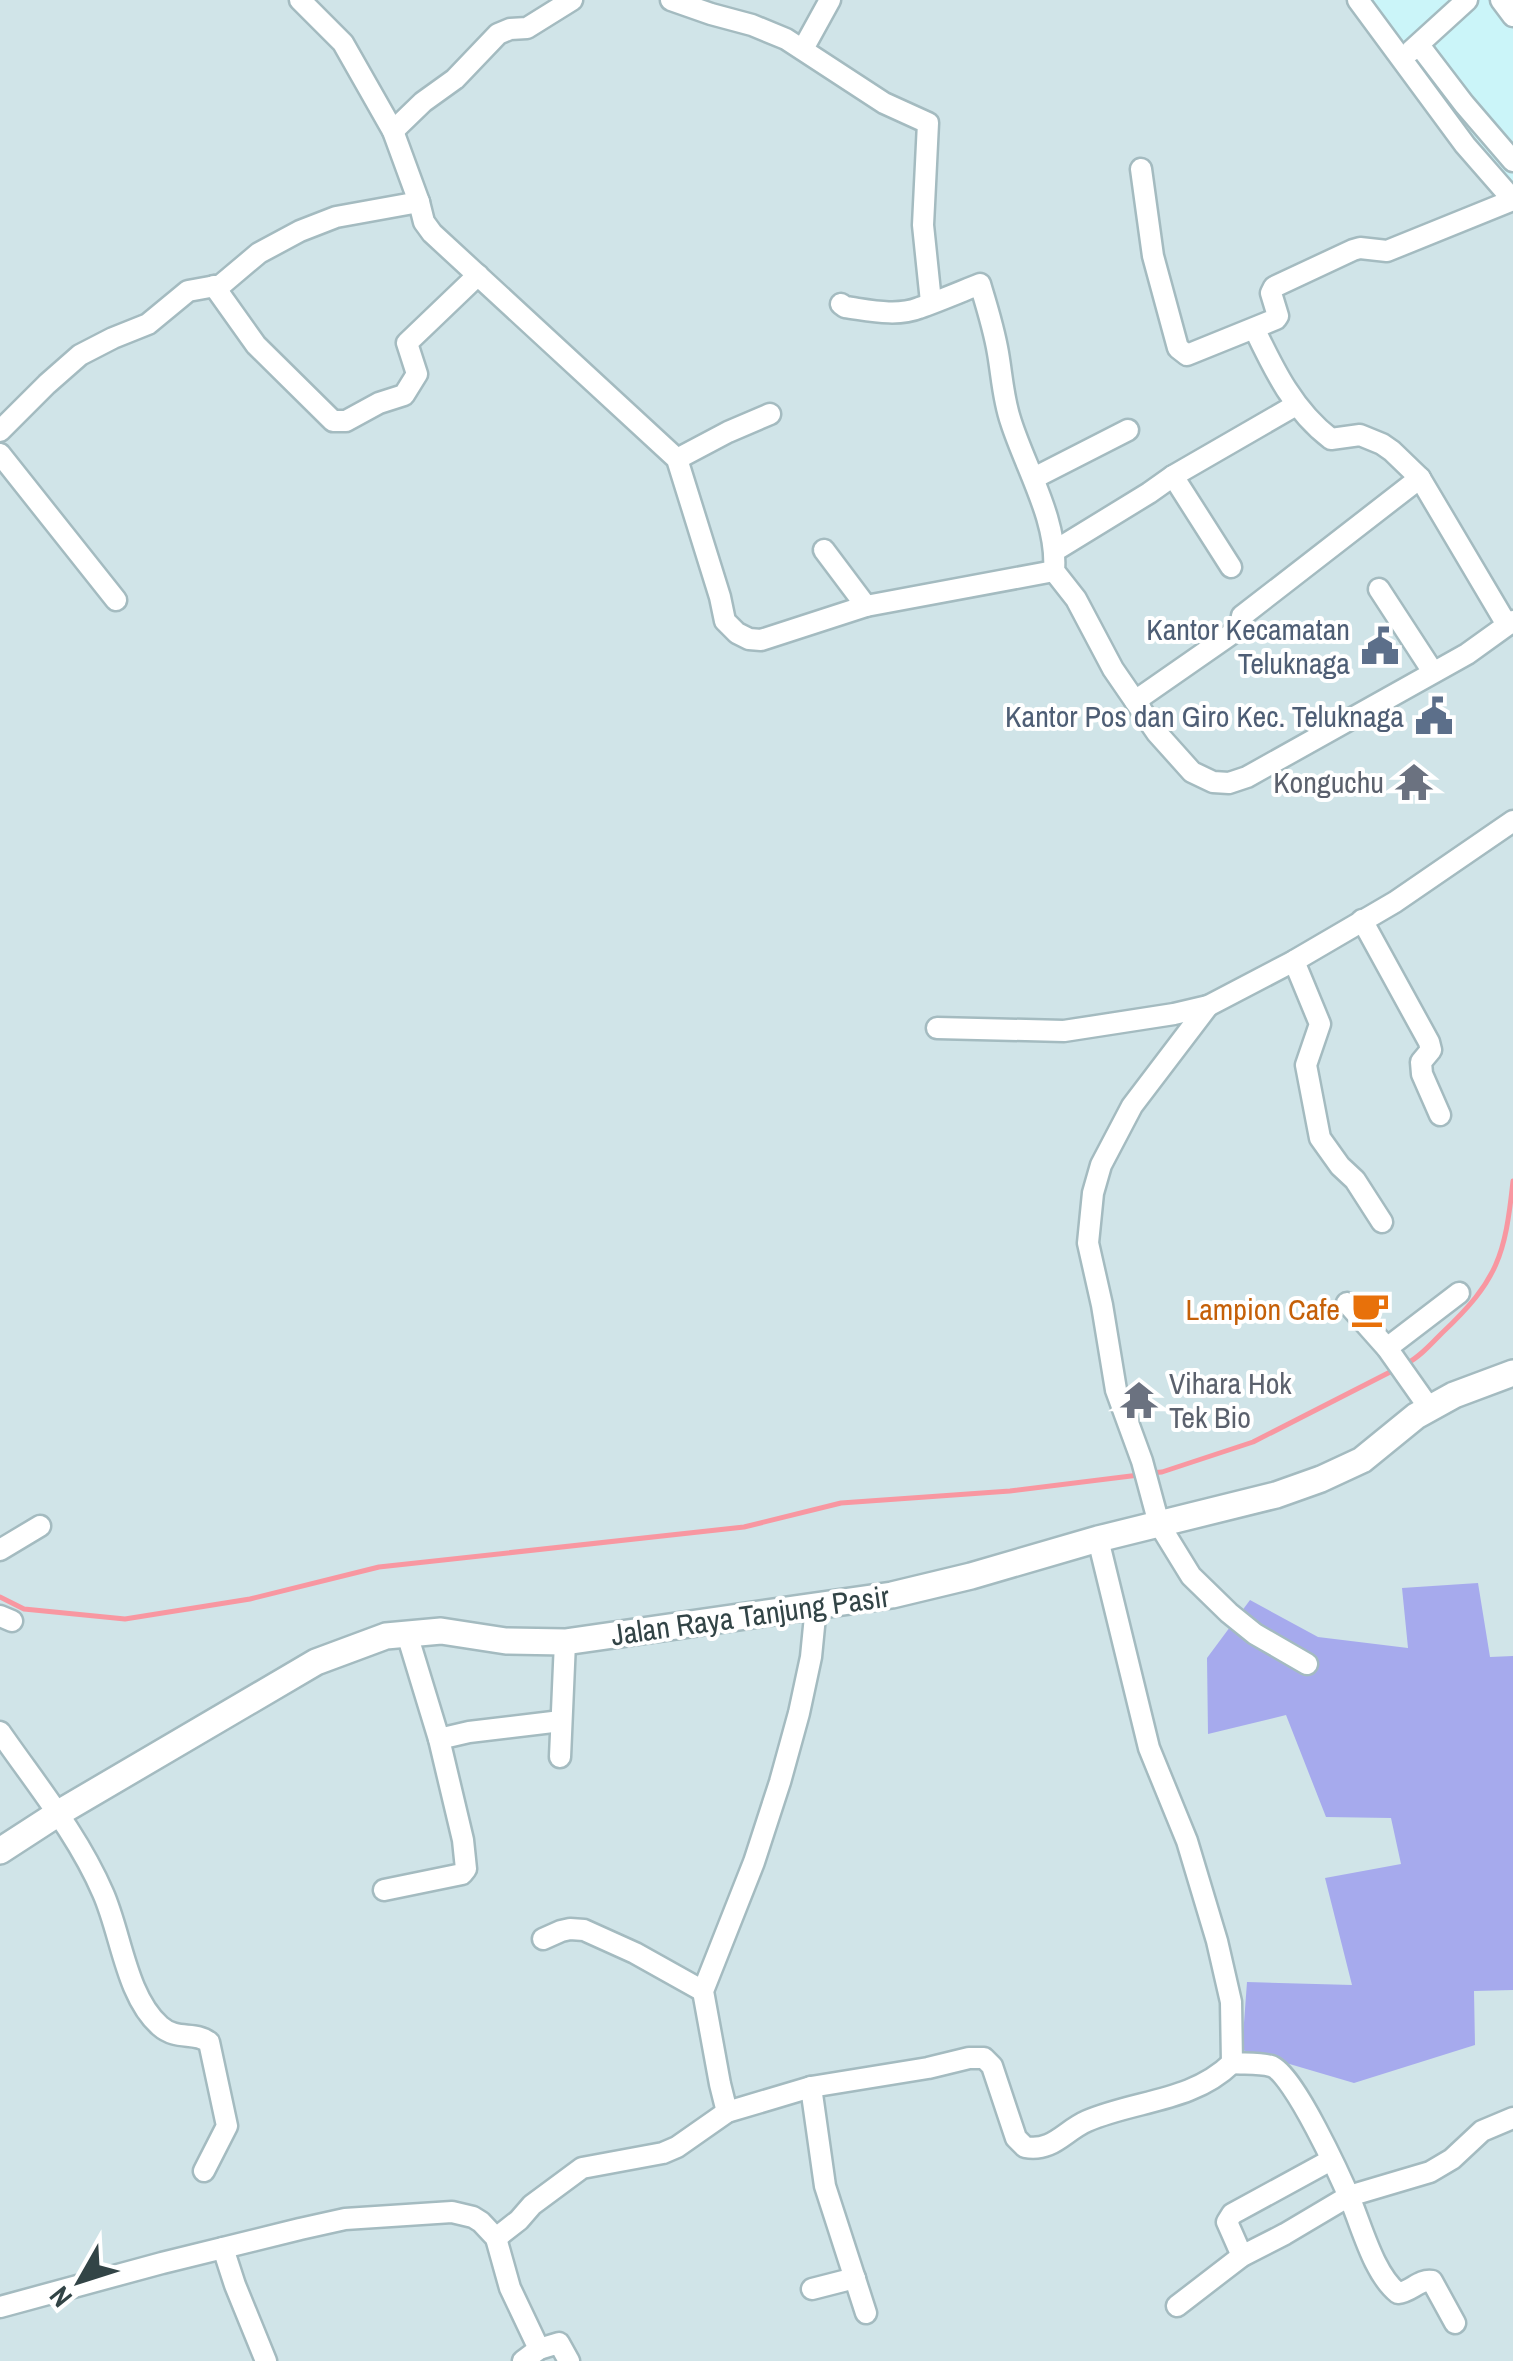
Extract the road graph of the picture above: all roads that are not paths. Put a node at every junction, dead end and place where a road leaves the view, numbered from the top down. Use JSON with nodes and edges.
{"nodes":[{"id":1,"x":300,"y":0,"type":"edge"},
{"id":2,"x":671,"y":0,"type":"edge"},
{"id":3,"x":830,"y":0,"type":"edge"},
{"id":4,"x":1358,"y":0,"type":"edge"},
{"id":5,"x":1467,"y":0,"type":"edge"},
{"id":6,"x":1501,"y":0,"type":"edge"},
{"id":7,"x":558,"y":3,"type":"edge"},
{"id":8,"x":1513,"y":16,"type":"edge"},
{"id":9,"x":1419,"y":45,"type":"junction"},
{"id":10,"x":803,"y":49,"type":"junction"},
{"id":11,"x":1402,"y":58,"type":"junction"},
{"id":12,"x":393,"y":131,"type":"junction"},
{"id":13,"x":1513,"y":161,"type":"edge"},
{"id":14,"x":1141,"y":169,"type":"dead end"},
{"id":15,"x":1513,"y":200,"type":"edge"},
{"id":16,"x":420,"y":202,"type":"junction"},
{"id":17,"x":478,"y":275,"type":"junction"},
{"id":18,"x":214,"y":286,"type":"junction"},
{"id":19,"x":931,"y":302,"type":"junction"},
{"id":20,"x":842,"y":304,"type":"dead end"},
{"id":21,"x":1254,"y":330,"type":"junction"},
{"id":22,"x":1296,"y":405,"type":"junction"},
{"id":23,"x":770,"y":414,"type":"dead end"},
{"id":24,"x":1128,"y":430,"type":"dead end"},
{"id":25,"x":0,"y":431,"type":"edge"},
{"id":26,"x":0,"y":454,"type":"edge"},
{"id":27,"x":677,"y":459,"type":"junction"},
{"id":28,"x":1173,"y":476,"type":"junction"},
{"id":29,"x":1034,"y":478,"type":"junction"},
{"id":30,"x":1420,"y":478,"type":"junction"},
{"id":31,"x":824,"y":550,"type":"dead end"},
{"id":32,"x":1055,"y":560,"type":"junction"},
{"id":33,"x":1231,"y":567,"type":"dead end"},
{"id":34,"x":1379,"y":589,"type":"dead end"},
{"id":35,"x":116,"y":600,"type":"dead end"},
{"id":36,"x":866,"y":606,"type":"junction"},
{"id":37,"x":1510,"y":623,"type":"edge"},
{"id":38,"x":1433,"y":672,"type":"junction"},
{"id":39,"x":1136,"y":701,"type":"junction"},
{"id":40,"x":1513,"y":821,"type":"edge"},
{"id":41,"x":1362,"y":920,"type":"junction"},
{"id":42,"x":1294,"y":961,"type":"junction"},
{"id":43,"x":1208,"y":1006,"type":"junction"},
{"id":44,"x":937,"y":1028,"type":"dead end"},
{"id":45,"x":1440,"y":1115,"type":"dead end"},
{"id":46,"x":1382,"y":1222,"type":"dead end"},
{"id":47,"x":1459,"y":1293,"type":"dead end"},
{"id":48,"x":1347,"y":1303,"type":"dead end"},
{"id":49,"x":1391,"y":1353,"type":"junction"},
{"id":50,"x":1513,"y":1373,"type":"edge"},
{"id":51,"x":1423,"y":1398,"type":"junction"},
{"id":52,"x":1158,"y":1518,"type":"junction"},
{"id":53,"x":40,"y":1526,"type":"dead end"},
{"id":54,"x":1098,"y":1539,"type":"junction"},
{"id":55,"x":0,"y":1550,"type":"edge"},
{"id":56,"x":816,"y":1606,"type":"junction"},
{"id":57,"x":407,"y":1634,"type":"junction"},
{"id":58,"x":566,"y":1642,"type":"junction"},
{"id":59,"x":1307,"y":1664,"type":"dead end"},
{"id":60,"x":561,"y":1721,"type":"junction"},
{"id":61,"x":0,"y":1732,"type":"edge"},
{"id":62,"x":439,"y":1739,"type":"junction"},
{"id":63,"x":560,"y":1757,"type":"dead end"},
{"id":64,"x":58,"y":1814,"type":"junction"},
{"id":65,"x":0,"y":1851,"type":"edge"},
{"id":66,"x":384,"y":1890,"type":"dead end"},
{"id":67,"x":543,"y":1939,"type":"dead end"},
{"id":68,"x":703,"y":1991,"type":"junction"},
{"id":69,"x":1232,"y":2063,"type":"junction"},
{"id":70,"x":811,"y":2087,"type":"junction"},
{"id":71,"x":727,"y":2112,"type":"junction"},
{"id":72,"x":1513,"y":2118,"type":"edge"},
{"id":73,"x":1331,"y":2160,"type":"junction"},
{"id":74,"x":204,"y":2171,"type":"dead end"},
{"id":75,"x":1349,"y":2196,"type":"junction"},
{"id":76,"x":496,"y":2238,"type":"junction"},
{"id":77,"x":223,"y":2248,"type":"junction"},
{"id":78,"x":1242,"y":2256,"type":"junction"},
{"id":79,"x":855,"y":2278,"type":"junction"},
{"id":80,"x":812,"y":2289,"type":"dead end"},
{"id":81,"x":1177,"y":2306,"type":"dead end"},
{"id":82,"x":0,"y":2307,"type":"edge"},
{"id":83,"x":866,"y":2313,"type":"dead end"},
{"id":84,"x":1455,"y":2322,"type":"dead end"},
{"id":85,"x":531,"y":2355,"type":"edge"},
{"id":86,"x":266,"y":2361,"type":"edge"},
{"id":87,"x":569,"y":2361,"type":"edge"}],
"edges":[{"from":1,"to":12,"type":"street"},
{"from":2,"to":10,"type":"street"},
{"from":3,"to":10,"type":"street"},
{"from":4,"to":11,"type":"street"},
{"from":5,"to":9,"type":"street"},
{"from":6,"to":8,"type":"street"},
{"from":7,"to":12,"type":"street"},
{"from":9,"to":11,"type":"street"},
{"from":9,"to":13,"type":"street"},
{"from":10,"to":19,"type":"street"},
{"from":11,"to":15,"type":"street"},
{"from":12,"to":16,"type":"street"},
{"from":14,"to":21,"type":"street"},
{"from":15,"to":21,"type":"street"},
{"from":16,"to":17,"type":"street"},
{"from":16,"to":18,"type":"street"},
{"from":17,"to":18,"type":"street"},
{"from":17,"to":27,"type":"street"},
{"from":18,"to":25,"type":"street"},
{"from":19,"to":20,"type":"street"},
{"from":19,"to":29,"type":"street"},
{"from":21,"to":22,"type":"street"},
{"from":22,"to":28,"type":"street"},
{"from":22,"to":30,"type":"street"},
{"from":23,"to":27,"type":"street"},
{"from":24,"to":29,"type":"street"},
{"from":26,"to":35,"type":"street"},
{"from":27,"to":36,"type":"street"},
{"from":28,"to":32,"type":"street"},
{"from":28,"to":33,"type":"street"},
{"from":29,"to":32,"type":"street"},
{"from":30,"to":37,"type":"street"},
{"from":30,"to":39,"type":"street"},
{"from":31,"to":36,"type":"street"},
{"from":32,"to":36,"type":"street"},
{"from":32,"to":39,"type":"street"},
{"from":34,"to":38,"type":"street"},
{"from":37,"to":38,"type":"street"},
{"from":38,"to":39,"type":"street"},
{"from":40,"to":41,"type":"street"},
{"from":41,"to":42,"type":"street"},
{"from":41,"to":45,"type":"street"},
{"from":42,"to":43,"type":"street"},
{"from":42,"to":46,"type":"street"},
{"from":43,"to":44,"type":"street"},
{"from":43,"to":52,"type":"street"},
{"from":47,"to":49,"type":"street"},
{"from":48,"to":49,"type":"street"},
{"from":49,"to":51,"type":"street"},
{"from":50,"to":51,"type":"street","name":"Jalan Raya Tanjung Pasir"},
{"from":51,"to":52,"type":"street","name":"Jalan Raya Tanjung Pasir"},
{"from":52,"to":54,"type":"street","name":"Jalan Raya Tanjung Pasir"},
{"from":52,"to":59,"type":"street"},
{"from":53,"to":55,"type":"street"},
{"from":54,"to":56,"type":"street","name":"Jalan Raya Tanjung Pasir"},
{"from":54,"to":69,"type":"street"},
{"from":56,"to":58,"type":"street","name":"Jalan Raya Tanjung Pasir"},
{"from":56,"to":68,"type":"street"},
{"from":57,"to":58,"type":"street","name":"Jalan Raya Tanjung Pasir"},
{"from":57,"to":62,"type":"street"},
{"from":57,"to":64,"type":"street","name":"Jalan Raya Tanjung Pasir"},
{"from":58,"to":60,"type":"street"},
{"from":60,"to":62,"type":"street"},
{"from":60,"to":63,"type":"street"},
{"from":61,"to":64,"type":"street"},
{"from":62,"to":66,"type":"street"},
{"from":64,"to":65,"type":"street","name":"Jalan Raya Tanjung Pasir"},
{"from":64,"to":74,"type":"street"},
{"from":67,"to":68,"type":"street"},
{"from":68,"to":71,"type":"street"},
{"from":69,"to":70,"type":"street"},
{"from":69,"to":73,"type":"street"},
{"from":70,"to":71,"type":"street"},
{"from":70,"to":79,"type":"street"},
{"from":71,"to":76,"type":"street"},
{"from":72,"to":75,"type":"street"},
{"from":73,"to":75,"type":"street"},
{"from":73,"to":78,"type":"street"},
{"from":75,"to":78,"type":"street"},
{"from":75,"to":84,"type":"street"},
{"from":76,"to":77,"type":"street"},
{"from":76,"to":85,"type":"street"},
{"from":77,"to":82,"type":"street"},
{"from":77,"to":86,"type":"street"},
{"from":78,"to":81,"type":"street"},
{"from":79,"to":80,"type":"street"},
{"from":79,"to":83,"type":"street"},
{"from":85,"to":87,"type":"street"}]}
